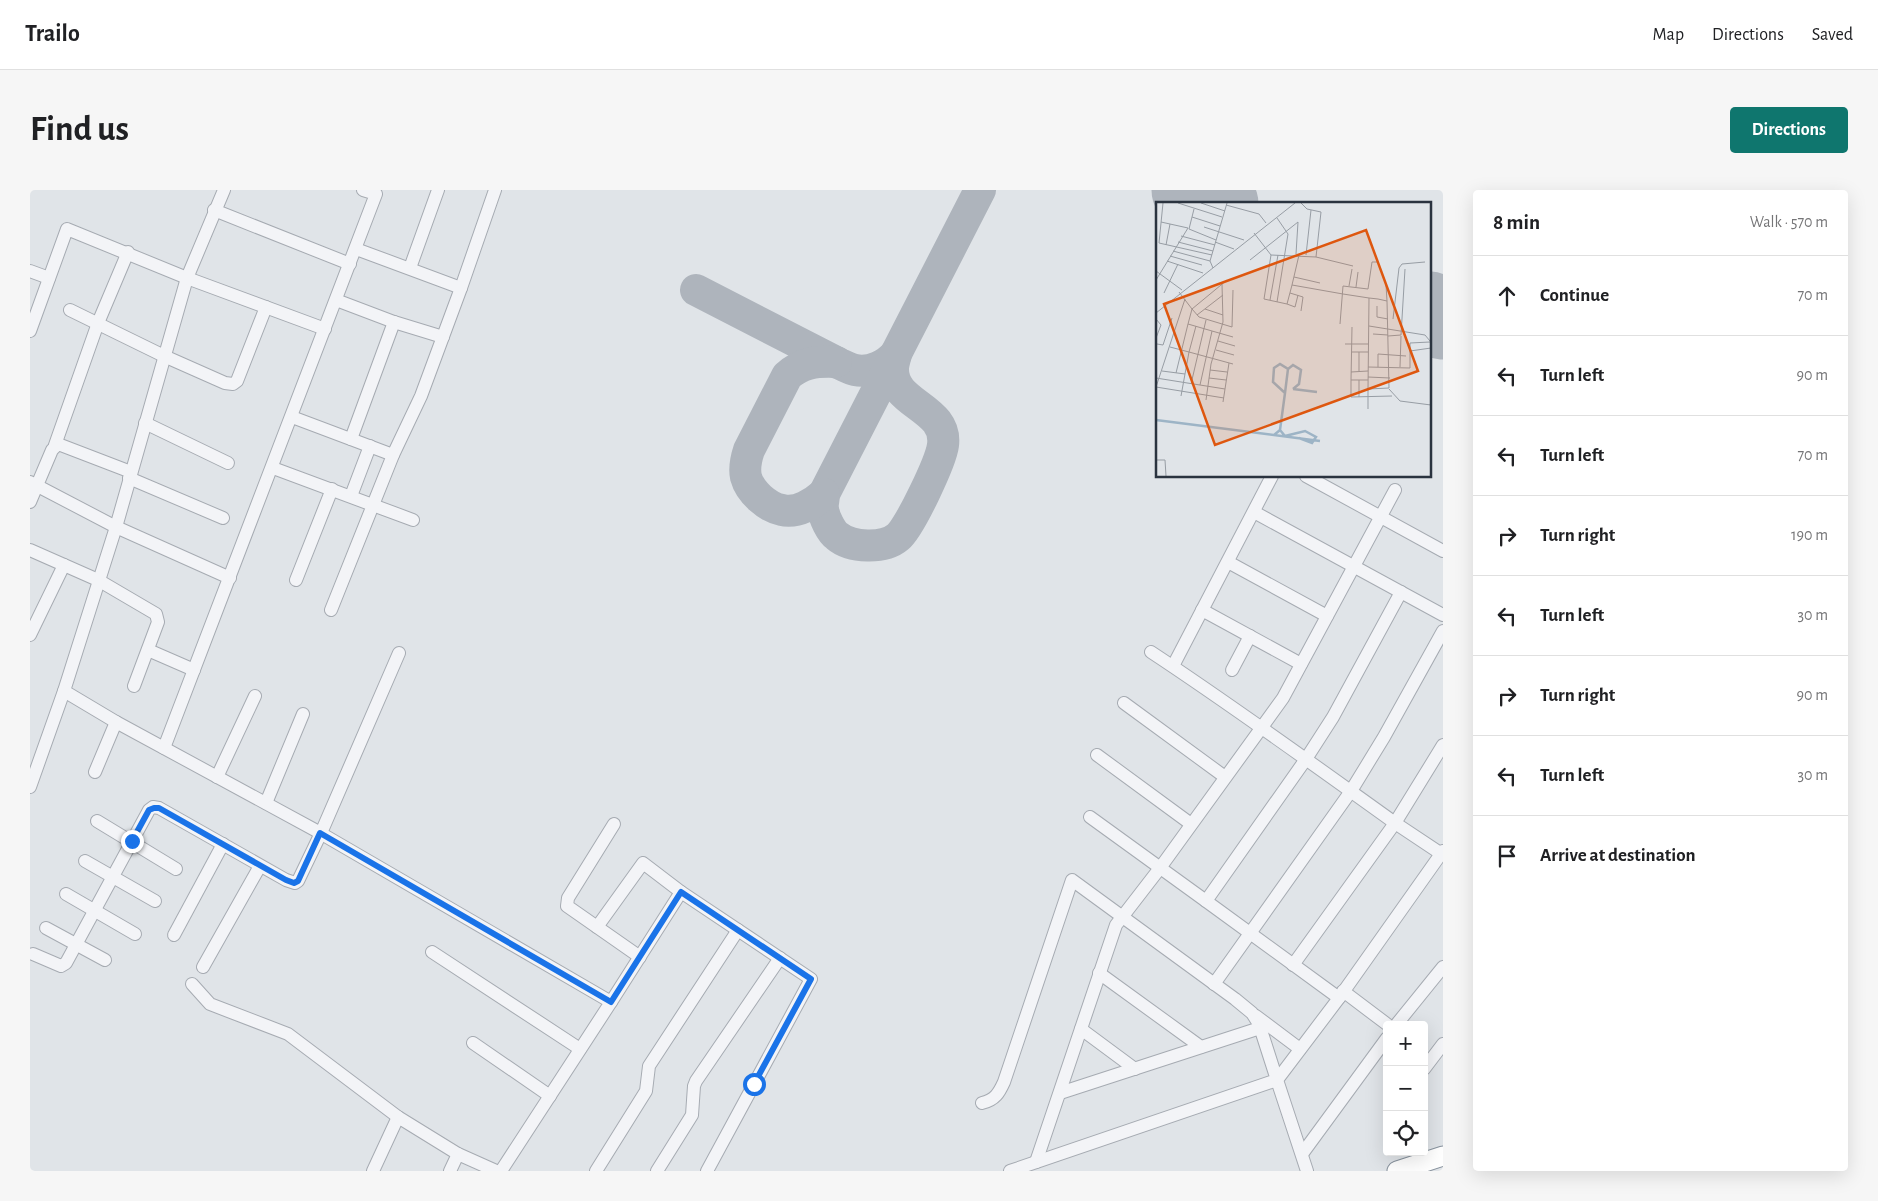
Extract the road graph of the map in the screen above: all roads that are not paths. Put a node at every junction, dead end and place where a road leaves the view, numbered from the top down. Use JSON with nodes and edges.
{"nodes":[{"id":1,"x":224,"y":190,"type":"edge"},
{"id":2,"x":363,"y":190,"type":"edge"},
{"id":3,"x":438,"y":190,"type":"edge"},
{"id":4,"x":495,"y":190,"type":"edge"},
{"id":5,"x":377,"y":192,"type":"edge"},
{"id":6,"x":214,"y":210,"type":"junction"},
{"id":7,"x":356,"y":249,"type":"junction"},
{"id":8,"x":128,"y":252,"type":"junction"},
{"id":9,"x":350,"y":264,"type":"junction"},
{"id":10,"x":410,"y":268,"type":"junction"},
{"id":11,"x":30,"y":271,"type":"edge"},
{"id":12,"x":49,"y":278,"type":"junction"},
{"id":13,"x":187,"y":278,"type":"junction"},
{"id":14,"x":461,"y":288,"type":"junction"},
{"id":15,"x":336,"y":300,"type":"junction"},
{"id":16,"x":266,"y":307,"type":"junction"},
{"id":17,"x":70,"y":310,"type":"dead end"},
{"id":18,"x":394,"y":322,"type":"junction"},
{"id":19,"x":98,"y":323,"type":"junction"},
{"id":20,"x":325,"y":329,"type":"junction"},
{"id":21,"x":30,"y":330,"type":"edge"},
{"id":22,"x":443,"y":337,"type":"junction"},
{"id":23,"x":164,"y":356,"type":"junction"},
{"id":24,"x":292,"y":417,"type":"junction"},
{"id":25,"x":145,"y":423,"type":"junction"},
{"id":26,"x":351,"y":439,"type":"junction"},
{"id":27,"x":55,"y":445,"type":"junction"},
{"id":28,"x":370,"y":446,"type":"junction"},
{"id":29,"x":393,"y":455,"type":"junction"},
{"id":30,"x":228,"y":463,"type":"dead end"},
{"id":31,"x":273,"y":468,"type":"junction"},
{"id":32,"x":130,"y":475,"type":"junction"},
{"id":33,"x":1271,"y":478,"type":"edge"},
{"id":34,"x":1310,"y":478,"type":"edge"},
{"id":35,"x":33,"y":484,"type":"edge"},
{"id":36,"x":332,"y":489,"type":"junction"},
{"id":37,"x":1395,"y":490,"type":"dead end"},
{"id":38,"x":351,"y":496,"type":"junction"},
{"id":39,"x":30,"y":502,"type":"edge"},
{"id":40,"x":374,"y":504,"type":"junction"},
{"id":41,"x":1254,"y":512,"type":"junction"},
{"id":42,"x":1381,"y":517,"type":"junction"},
{"id":43,"x":223,"y":518,"type":"dead end"},
{"id":44,"x":413,"y":520,"type":"dead end"},
{"id":45,"x":116,"y":526,"type":"junction"},
{"id":46,"x":30,"y":550,"type":"edge"},
{"id":47,"x":1443,"y":551,"type":"edge"},
{"id":48,"x":1228,"y":562,"type":"junction"},
{"id":49,"x":64,"y":565,"type":"junction"},
{"id":50,"x":1354,"y":566,"type":"junction"},
{"id":51,"x":230,"y":578,"type":"junction"},
{"id":52,"x":98,"y":580,"type":"junction"},
{"id":53,"x":296,"y":580,"type":"dead end"},
{"id":54,"x":1402,"y":592,"type":"junction"},
{"id":55,"x":331,"y":610,"type":"dead end"},
{"id":56,"x":1202,"y":610,"type":"junction"},
{"id":57,"x":1443,"y":615,"type":"edge"},
{"id":58,"x":1327,"y":616,"type":"junction"},
{"id":59,"x":1443,"y":631,"type":"edge"},
{"id":60,"x":30,"y":635,"type":"edge"},
{"id":61,"x":1250,"y":636,"type":"junction"},
{"id":62,"x":148,"y":650,"type":"junction"},
{"id":63,"x":1151,"y":652,"type":"dead end"},
{"id":64,"x":399,"y":653,"type":"dead end"},
{"id":65,"x":1301,"y":664,"type":"junction"},
{"id":66,"x":1173,"y":666,"type":"junction"},
{"id":67,"x":194,"y":670,"type":"junction"},
{"id":68,"x":1232,"y":670,"type":"dead end"},
{"id":69,"x":134,"y":686,"type":"dead end"},
{"id":70,"x":64,"y":691,"type":"junction"},
{"id":71,"x":255,"y":696,"type":"dead end"},
{"id":72,"x":1124,"y":702,"type":"dead end"},
{"id":73,"x":303,"y":714,"type":"dead end"},
{"id":74,"x":116,"y":722,"type":"junction"},
{"id":75,"x":1260,"y":728,"type":"junction"},
{"id":76,"x":1443,"y":745,"type":"edge"},
{"id":77,"x":164,"y":748,"type":"junction"},
{"id":78,"x":1097,"y":755,"type":"dead end"},
{"id":79,"x":1306,"y":759,"type":"junction"},
{"id":80,"x":95,"y":772,"type":"dead end"},
{"id":81,"x":217,"y":777,"type":"junction"},
{"id":82,"x":1225,"y":777,"type":"junction"},
{"id":83,"x":30,"y":787,"type":"edge"},
{"id":84,"x":1351,"y":791,"type":"junction"},
{"id":85,"x":266,"y":803,"type":"junction"},
{"id":86,"x":1090,"y":817,"type":"dead end"},
{"id":87,"x":96,"y":821,"type":"dead end"},
{"id":88,"x":1395,"y":823,"type":"junction"},
{"id":89,"x":614,"y":824,"type":"dead end"},
{"id":90,"x":1191,"y":824,"type":"junction"},
{"id":91,"x":320,"y":833,"type":"junction"},
{"id":92,"x":132,"y":841,"type":"junction"},
{"id":93,"x":222,"y":844,"type":"junction"},
{"id":94,"x":1442,"y":853,"type":"edge"},
{"id":95,"x":85,"y":861,"type":"dead end"},
{"id":96,"x":260,"y":866,"type":"junction"},
{"id":97,"x":1160,"y":868,"type":"junction"},
{"id":98,"x":176,"y":869,"type":"dead end"},
{"id":99,"x":113,"y":877,"type":"junction"},
{"id":100,"x":681,"y":892,"type":"junction"},
{"id":101,"x":66,"y":894,"type":"dead end"},
{"id":102,"x":1206,"y":901,"type":"junction"},
{"id":103,"x":155,"y":902,"type":"dead end"},
{"id":104,"x":95,"y":910,"type":"junction"},
{"id":105,"x":1122,"y":916,"type":"junction"},
{"id":106,"x":596,"y":927,"type":"junction"},
{"id":107,"x":46,"y":928,"type":"dead end"},
{"id":108,"x":738,"y":930,"type":"junction"},
{"id":109,"x":136,"y":934,"type":"dead end"},
{"id":110,"x":1250,"y":934,"type":"junction"},
{"id":111,"x":174,"y":935,"type":"dead end"},
{"id":112,"x":76,"y":944,"type":"junction"},
{"id":113,"x":432,"y":952,"type":"dead end"},
{"id":114,"x":33,"y":954,"type":"dead end"},
{"id":115,"x":640,"y":957,"type":"junction"},
{"id":116,"x":780,"y":958,"type":"junction"},
{"id":117,"x":105,"y":960,"type":"dead end"},
{"id":118,"x":1293,"y":965,"type":"junction"},
{"id":119,"x":203,"y":967,"type":"dead end"},
{"id":120,"x":1443,"y":967,"type":"edge"},
{"id":121,"x":1099,"y":973,"type":"junction"},
{"id":122,"x":192,"y":984,"type":"dead end"},
{"id":123,"x":1214,"y":984,"type":"junction"},
{"id":124,"x":1341,"y":995,"type":"junction"},
{"id":125,"x":611,"y":1002,"type":"junction"},
{"id":126,"x":1252,"y":1013,"type":"junction"},
{"id":127,"x":1399,"y":1021,"type":"edge"},
{"id":128,"x":1383,"y":1022,"type":"edge"},
{"id":129,"x":1260,"y":1028,"type":"junction"},
{"id":130,"x":1081,"y":1029,"type":"junction"},
{"id":131,"x":473,"y":1043,"type":"dead end"},
{"id":132,"x":1383,"y":1043,"type":"edge"},
{"id":133,"x":1443,"y":1044,"type":"edge"},
{"id":134,"x":1201,"y":1047,"type":"junction"},
{"id":135,"x":580,"y":1049,"type":"junction"},
{"id":136,"x":1300,"y":1049,"type":"junction"},
{"id":137,"x":1426,"y":1066,"type":"edge"},
{"id":138,"x":1135,"y":1068,"type":"junction"},
{"id":139,"x":1276,"y":1080,"type":"junction"},
{"id":140,"x":1060,"y":1093,"type":"junction"},
{"id":141,"x":550,"y":1096,"type":"junction"},
{"id":142,"x":982,"y":1103,"type":"dead end"},
{"id":143,"x":398,"y":1117,"type":"junction"},
{"id":144,"x":458,"y":1154,"type":"junction"},
{"id":145,"x":1302,"y":1154,"type":"junction"},
{"id":146,"x":1443,"y":1156,"type":"edge"},
{"id":147,"x":1036,"y":1162,"type":"junction"},
{"id":148,"x":373,"y":1171,"type":"edge"},
{"id":149,"x":450,"y":1171,"type":"edge"},
{"id":150,"x":496,"y":1171,"type":"edge"},
{"id":151,"x":501,"y":1171,"type":"edge"},
{"id":152,"x":596,"y":1171,"type":"edge"},
{"id":153,"x":657,"y":1171,"type":"edge"},
{"id":154,"x":707,"y":1171,"type":"edge"},
{"id":155,"x":1010,"y":1171,"type":"edge"},
{"id":156,"x":1307,"y":1171,"type":"edge"},
{"id":157,"x":1397,"y":1171,"type":"edge"}],
"edges":[{"from":1,"to":6,"type":"street"},
{"from":2,"to":5,"type":"street"},
{"from":3,"to":10,"type":"street"},
{"from":4,"to":14,"type":"street"},
{"from":5,"to":7,"type":"street"},
{"from":6,"to":9,"type":"street"},
{"from":6,"to":13,"type":"street"},
{"from":7,"to":9,"type":"street"},
{"from":7,"to":10,"type":"street"},
{"from":8,"to":12,"type":"street"},
{"from":8,"to":13,"type":"street"},
{"from":8,"to":19,"type":"street"},
{"from":9,"to":15,"type":"street"},
{"from":10,"to":14,"type":"street"},
{"from":11,"to":12,"type":"street"},
{"from":12,"to":21,"type":"street"},
{"from":13,"to":16,"type":"street"},
{"from":13,"to":23,"type":"street"},
{"from":14,"to":22,"type":"street"},
{"from":15,"to":18,"type":"street"},
{"from":15,"to":20,"type":"street"},
{"from":16,"to":20,"type":"street"},
{"from":16,"to":23,"type":"street"},
{"from":17,"to":19,"type":"street"},
{"from":18,"to":22,"type":"street"},
{"from":18,"to":26,"type":"street"},
{"from":19,"to":23,"type":"street"},
{"from":19,"to":27,"type":"street"},
{"from":20,"to":24,"type":"street"},
{"from":22,"to":29,"type":"street"},
{"from":23,"to":25,"type":"street"},
{"from":24,"to":26,"type":"street"},
{"from":24,"to":31,"type":"street"},
{"from":25,"to":30,"type":"street"},
{"from":25,"to":32,"type":"street"},
{"from":26,"to":28,"type":"street"},
{"from":27,"to":32,"type":"street"},
{"from":27,"to":35,"type":"street"},
{"from":28,"to":29,"type":"street"},
{"from":28,"to":38,"type":"street"},
{"from":29,"to":40,"type":"street"},
{"from":31,"to":36,"type":"street"},
{"from":31,"to":51,"type":"street"},
{"from":32,"to":43,"type":"street"},
{"from":32,"to":45,"type":"street"},
{"from":33,"to":41,"type":"street"},
{"from":34,"to":42,"type":"street"},
{"from":35,"to":39,"type":"street"},
{"from":35,"to":45,"type":"street"},
{"from":36,"to":38,"type":"street"},
{"from":36,"to":53,"type":"street"},
{"from":37,"to":42,"type":"street"},
{"from":38,"to":40,"type":"street"},
{"from":40,"to":44,"type":"street"},
{"from":40,"to":55,"type":"street"},
{"from":41,"to":48,"type":"street"},
{"from":41,"to":50,"type":"street"},
{"from":42,"to":47,"type":"street"},
{"from":42,"to":50,"type":"street"},
{"from":45,"to":51,"type":"street"},
{"from":45,"to":52,"type":"street"},
{"from":46,"to":49,"type":"street"},
{"from":48,"to":56,"type":"street"},
{"from":48,"to":58,"type":"street"},
{"from":49,"to":52,"type":"street"},
{"from":49,"to":60,"type":"street"},
{"from":50,"to":54,"type":"street"},
{"from":50,"to":58,"type":"street"},
{"from":51,"to":67,"type":"street"},
{"from":52,"to":62,"type":"street"},
{"from":52,"to":70,"type":"street"},
{"from":54,"to":57,"type":"street"},
{"from":54,"to":79,"type":"street"},
{"from":56,"to":61,"type":"street"},
{"from":56,"to":66,"type":"street"},
{"from":58,"to":65,"type":"street"},
{"from":59,"to":84,"type":"street"},
{"from":61,"to":65,"type":"street"},
{"from":61,"to":68,"type":"street"},
{"from":62,"to":67,"type":"street"},
{"from":62,"to":69,"type":"street"},
{"from":63,"to":66,"type":"street"},
{"from":64,"to":91,"type":"street"},
{"from":65,"to":75,"type":"street"},
{"from":66,"to":75,"type":"street"},
{"from":67,"to":77,"type":"street"},
{"from":70,"to":74,"type":"street"},
{"from":70,"to":83,"type":"street"},
{"from":71,"to":81,"type":"street"},
{"from":72,"to":82,"type":"street"},
{"from":73,"to":85,"type":"street"},
{"from":74,"to":77,"type":"street"},
{"from":74,"to":80,"type":"street"},
{"from":75,"to":79,"type":"street"},
{"from":75,"to":82,"type":"street"},
{"from":76,"to":88,"type":"street"},
{"from":77,"to":81,"type":"street"},
{"from":78,"to":90,"type":"street"},
{"from":79,"to":84,"type":"street"},
{"from":79,"to":102,"type":"street"},
{"from":81,"to":85,"type":"street"},
{"from":82,"to":90,"type":"street"},
{"from":84,"to":88,"type":"street"},
{"from":84,"to":110,"type":"street"},
{"from":85,"to":91,"type":"street"},
{"from":86,"to":97,"type":"street"},
{"from":87,"to":92,"type":"street"},
{"from":88,"to":94,"type":"street"},
{"from":88,"to":118,"type":"street"},
{"from":89,"to":106,"type":"street"},
{"from":90,"to":97,"type":"street"},
{"from":91,"to":96,"type":"street"},
{"from":91,"to":125,"type":"street"},
{"from":92,"to":93,"type":"street"},
{"from":92,"to":98,"type":"street"},
{"from":92,"to":99,"type":"street"},
{"from":93,"to":96,"type":"street"},
{"from":93,"to":111,"type":"street"},
{"from":94,"to":124,"type":"street"},
{"from":95,"to":99,"type":"street"},
{"from":96,"to":119,"type":"street"},
{"from":97,"to":102,"type":"street"},
{"from":97,"to":105,"type":"street"},
{"from":99,"to":103,"type":"street"},
{"from":99,"to":104,"type":"street"},
{"from":100,"to":106,"type":"street"},
{"from":100,"to":108,"type":"street"},
{"from":100,"to":115,"type":"street"},
{"from":101,"to":104,"type":"street"},
{"from":102,"to":110,"type":"street"},
{"from":104,"to":109,"type":"street"},
{"from":104,"to":112,"type":"street"},
{"from":105,"to":121,"type":"street"},
{"from":105,"to":123,"type":"street"},
{"from":105,"to":142,"type":"street"},
{"from":106,"to":115,"type":"street"},
{"from":107,"to":112,"type":"street"},
{"from":108,"to":116,"type":"street"},
{"from":108,"to":152,"type":"street"},
{"from":110,"to":118,"type":"street"},
{"from":110,"to":123,"type":"street"},
{"from":112,"to":114,"type":"street"},
{"from":112,"to":117,"type":"street"},
{"from":113,"to":135,"type":"street"},
{"from":115,"to":125,"type":"street"},
{"from":116,"to":153,"type":"street"},
{"from":116,"to":154,"type":"street"},
{"from":118,"to":124,"type":"street"},
{"from":120,"to":127,"type":"street"},
{"from":121,"to":130,"type":"street"},
{"from":121,"to":134,"type":"street"},
{"from":122,"to":143,"type":"street"},
{"from":123,"to":126,"type":"street"},
{"from":124,"to":128,"type":"street"},
{"from":124,"to":136,"type":"street"},
{"from":125,"to":135,"type":"street"},
{"from":126,"to":129,"type":"street"},
{"from":126,"to":136,"type":"street"},
{"from":129,"to":134,"type":"street"},
{"from":129,"to":139,"type":"street"},
{"from":130,"to":138,"type":"street"},
{"from":130,"to":140,"type":"street"},
{"from":131,"to":141,"type":"street"},
{"from":132,"to":145,"type":"street"},
{"from":133,"to":137,"type":"street"},
{"from":134,"to":138,"type":"street"},
{"from":135,"to":141,"type":"street"},
{"from":136,"to":139,"type":"street"},
{"from":138,"to":140,"type":"street"},
{"from":139,"to":145,"type":"street"},
{"from":139,"to":147,"type":"street"},
{"from":140,"to":147,"type":"street"},
{"from":141,"to":151,"type":"street"},
{"from":143,"to":144,"type":"street"},
{"from":143,"to":148,"type":"street"},
{"from":144,"to":149,"type":"street"},
{"from":144,"to":150,"type":"street"},
{"from":145,"to":156,"type":"street"},
{"from":146,"to":157,"type":"highway"},
{"from":147,"to":155,"type":"street"}]}
